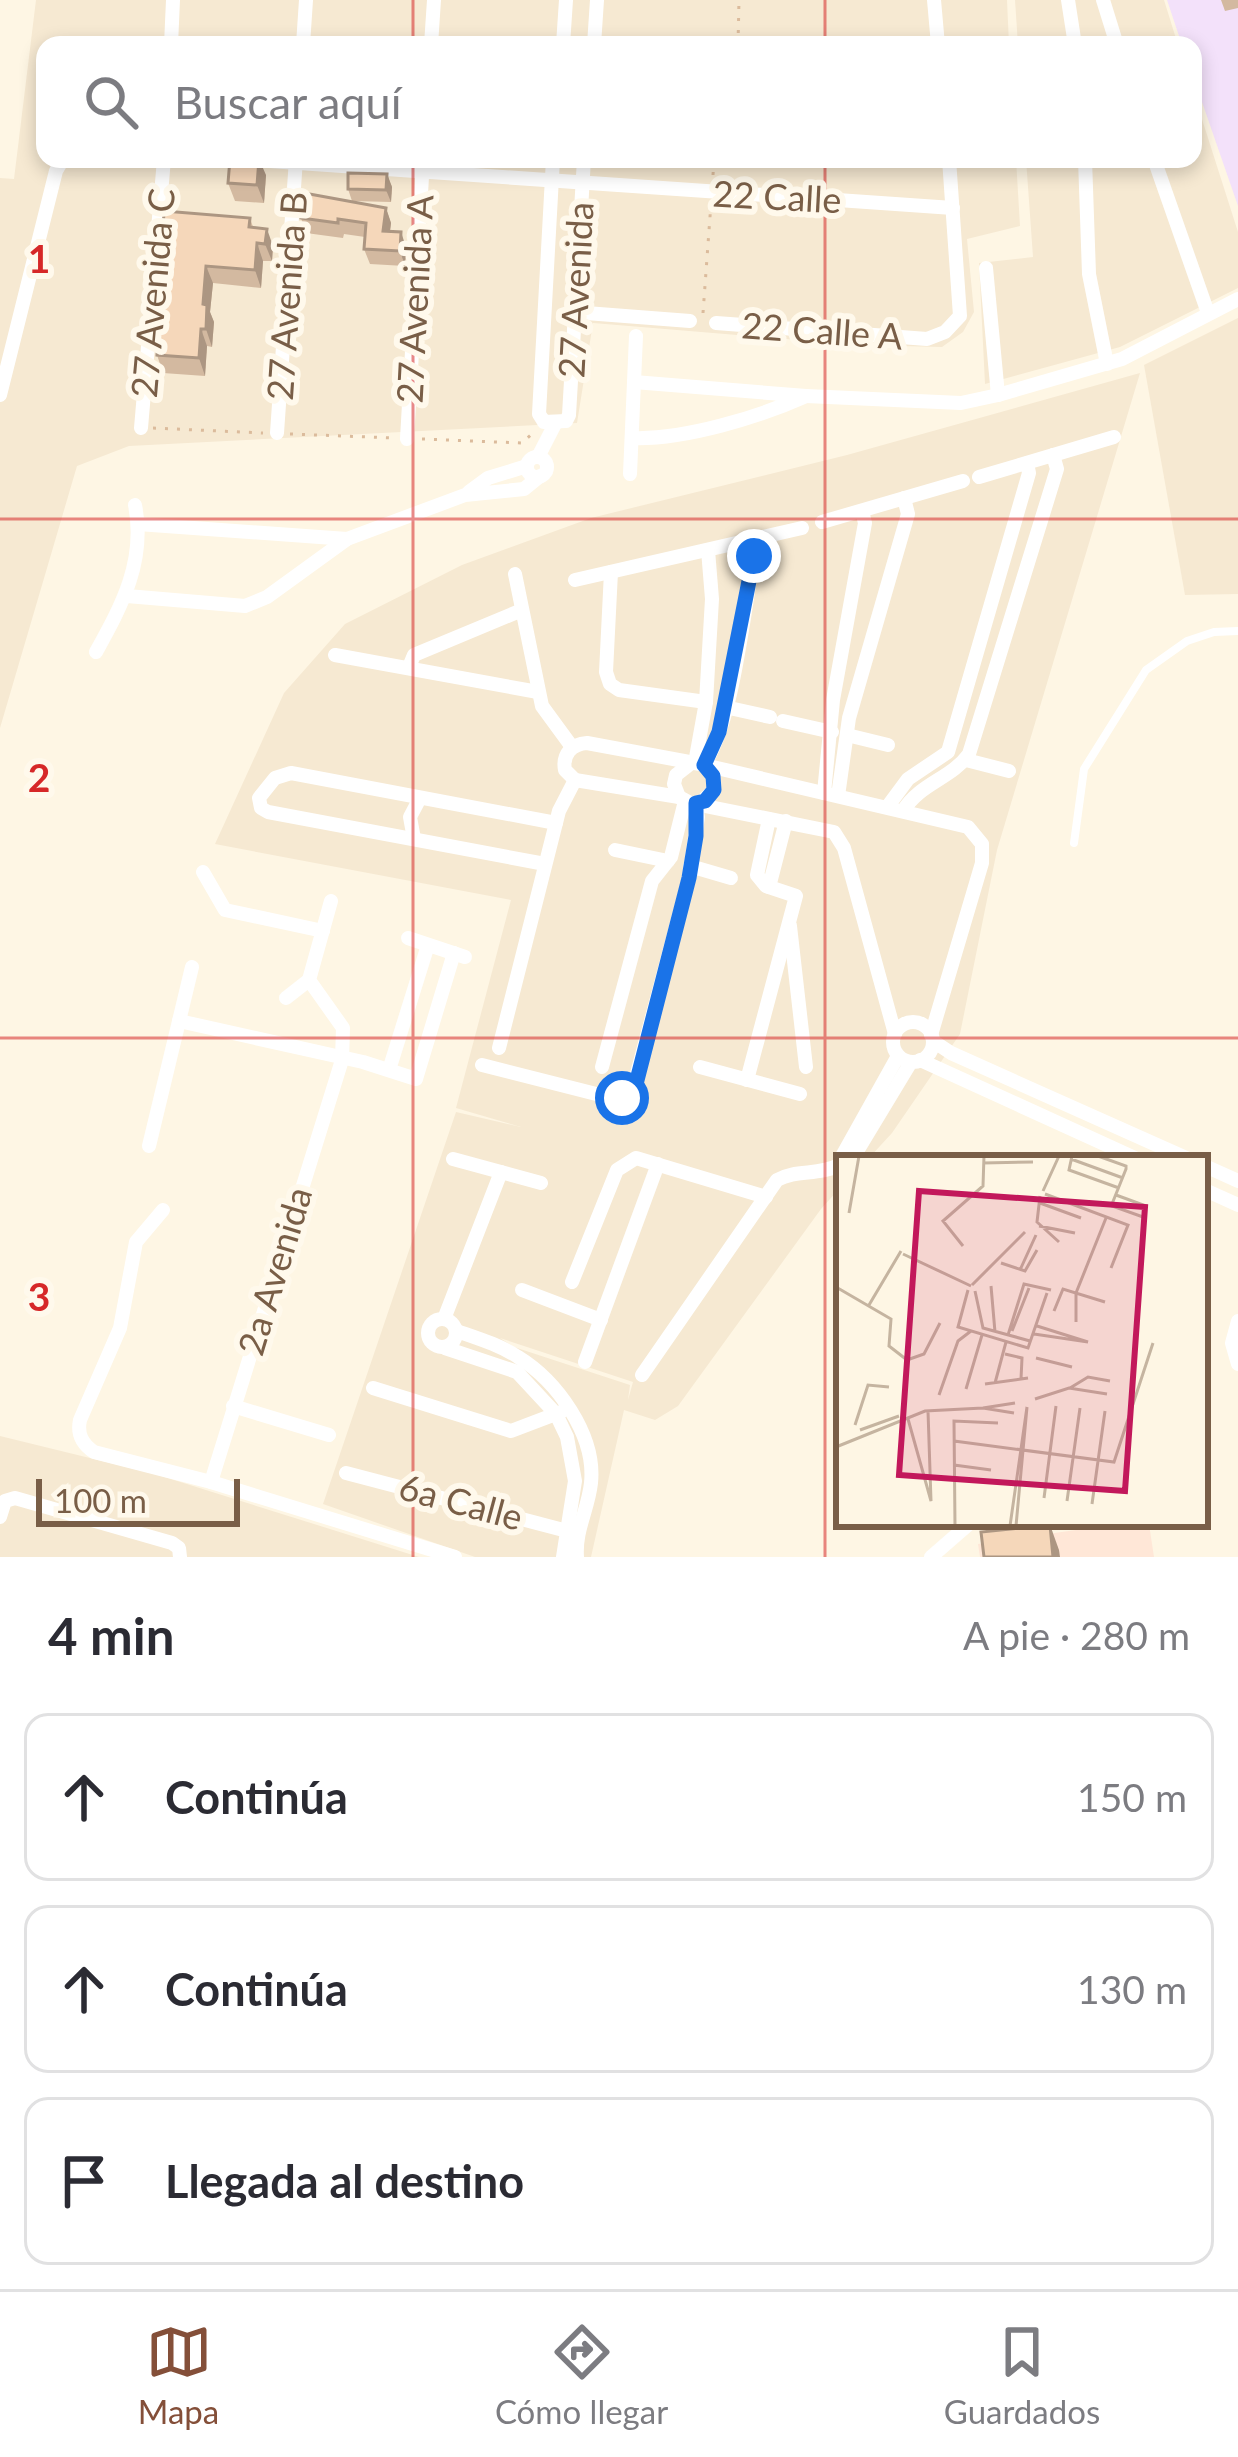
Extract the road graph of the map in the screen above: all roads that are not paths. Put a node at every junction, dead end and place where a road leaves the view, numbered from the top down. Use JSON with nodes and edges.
{"nodes":[{"id":1,"x":173,"y":0,"type":"edge"},
{"id":2,"x":306,"y":0,"type":"edge"},
{"id":3,"x":434,"y":0,"type":"edge"},
{"id":4,"x":566,"y":0,"type":"edge"},
{"id":5,"x":597,"y":0,"type":"edge"},
{"id":6,"x":934,"y":0,"type":"edge"},
{"id":7,"x":1068,"y":0,"type":"edge"},
{"id":8,"x":1103,"y":0,"type":"edge"},
{"id":9,"x":171,"y":36,"type":"edge"},
{"id":10,"x":304,"y":36,"type":"edge"},
{"id":11,"x":432,"y":36,"type":"edge"},
{"id":12,"x":564,"y":36,"type":"edge"},
{"id":13,"x":595,"y":36,"type":"edge"},
{"id":14,"x":937,"y":36,"type":"edge"},
{"id":15,"x":1074,"y":36,"type":"edge"},
{"id":16,"x":1114,"y":36,"type":"edge"},
{"id":17,"x":58,"y":168,"type":"edge"},
{"id":18,"x":163,"y":168,"type":"edge"},
{"id":19,"x":296,"y":168,"type":"edge"},
{"id":20,"x":423,"y":168,"type":"edge"},
{"id":21,"x":431,"y":168,"type":"edge"},
{"id":22,"x":552,"y":168,"type":"edge"},
{"id":23,"x":583,"y":168,"type":"edge"},
{"id":24,"x":950,"y":168,"type":"edge"},
{"id":25,"x":1085,"y":168,"type":"edge"},
{"id":26,"x":1157,"y":168,"type":"edge"},
{"id":27,"x":550,"y":183,"type":"junction"},
{"id":28,"x":581,"y":185,"type":"junction"},
{"id":29,"x":953,"y":208,"type":"junction"},
{"id":30,"x":986,"y":268,"type":"dead end"},
{"id":31,"x":1238,"y":299,"type":"edge"},
{"id":32,"x":573,"y":312,"type":"junction"},
{"id":33,"x":1208,"y":313,"type":"junction"},
{"id":34,"x":636,"y":336,"type":"dead end"},
{"id":35,"x":1107,"y":364,"type":"junction"},
{"id":36,"x":634,"y":382,"type":"junction"},
{"id":37,"x":0,"y":395,"type":"edge"},
{"id":38,"x":998,"y":395,"type":"junction"},
{"id":39,"x":806,"y":396,"type":"junction"},
{"id":40,"x":550,"y":422,"type":"junction"},
{"id":41,"x":141,"y":428,"type":"road end"},
{"id":42,"x":277,"y":433,"type":"road end"},
{"id":43,"x":1114,"y":437,"type":"dead end"},
{"id":44,"x":632,"y":438,"type":"junction"},
{"id":45,"x":406,"y":439,"type":"road end"},
{"id":46,"x":1053,"y":455,"type":"junction"},
{"id":47,"x":1027,"y":463,"type":"junction"},
{"id":48,"x":630,"y":474,"type":"dead end"},
{"id":49,"x":904,"y":498,"type":"junction"},
{"id":50,"x":135,"y":506,"type":"dead end"},
{"id":51,"x":862,"y":511,"type":"junction"},
{"id":52,"x":822,"y":522,"type":"dead end"},
{"id":53,"x":138,"y":524,"type":"junction"},
{"id":54,"x":802,"y":528,"type":"dead end"},
{"id":55,"x":347,"y":539,"type":"junction"},
{"id":56,"x":752,"y":540,"type":"junction"},
{"id":57,"x":708,"y":550,"type":"junction"},
{"id":58,"x":611,"y":572,"type":"junction"},
{"id":59,"x":515,"y":574,"type":"dead end"},
{"id":60,"x":575,"y":580,"type":"dead end"},
{"id":61,"x":127,"y":596,"type":"junction"},
{"id":62,"x":522,"y":610,"type":"junction"},
{"id":63,"x":1238,"y":631,"type":"edge"},
{"id":64,"x":96,"y":652,"type":"dead end"},
{"id":65,"x":335,"y":655,"type":"dead end"},
{"id":66,"x":409,"y":667,"type":"junction"},
{"id":67,"x":538,"y":692,"type":"junction"},
{"id":68,"x":706,"y":702,"type":"junction"},
{"id":69,"x":725,"y":707,"type":"junction"},
{"id":70,"x":840,"y":734,"type":"junction"},
{"id":71,"x":888,"y":745,"type":"dead end"},
{"id":72,"x":580,"y":746,"type":"junction"},
{"id":73,"x":966,"y":760,"type":"junction"},
{"id":74,"x":699,"y":765,"type":"junction"},
{"id":75,"x":1009,"y":771,"type":"dead end"},
{"id":76,"x":575,"y":780,"type":"junction"},
{"id":77,"x":831,"y":794,"type":"junction"},
{"id":78,"x":420,"y":798,"type":"junction"},
{"id":79,"x":690,"y":801,"type":"junction"},
{"id":80,"x":895,"y":809,"type":"junction"},
{"id":81,"x":770,"y":819,"type":"junction"},
{"id":82,"x":786,"y":821,"type":"junction"},
{"id":83,"x":556,"y":824,"type":"junction"},
{"id":84,"x":414,"y":839,"type":"junction"},
{"id":85,"x":1074,"y":843,"type":"dead end"},
{"id":86,"x":615,"y":850,"type":"dead end"},
{"id":87,"x":668,"y":861,"type":"junction"},
{"id":88,"x":545,"y":864,"type":"junction"},
{"id":89,"x":690,"y":866,"type":"junction"},
{"id":90,"x":202,"y":872,"type":"dead end"},
{"id":91,"x":731,"y":878,"type":"dead end"},
{"id":92,"x":769,"y":887,"type":"junction"},
{"id":93,"x":331,"y":901,"type":"dead end"},
{"id":94,"x":789,"y":915,"type":"junction"},
{"id":95,"x":322,"y":931,"type":"junction"},
{"id":96,"x":408,"y":938,"type":"dead end"},
{"id":97,"x":428,"y":945,"type":"junction"},
{"id":98,"x":193,"y":967,"type":"dead end"},
{"id":99,"x":309,"y":980,"type":"junction"},
{"id":100,"x":286,"y":998,"type":"dead end"},
{"id":101,"x":179,"y":1021,"type":"junction"},
{"id":102,"x":616,"y":1028,"type":"junction"},
{"id":103,"x":895,"y":1034,"type":"junction"},
{"id":104,"x":648,"y":1036,"type":"junction"},
{"id":105,"x":932,"y":1038,"type":"junction"},
{"id":106,"x":499,"y":1048,"type":"dead end"},
{"id":107,"x":910,"y":1059,"type":"junction"},
{"id":108,"x":342,"y":1060,"type":"junction"},
{"id":109,"x":482,"y":1065,"type":"dead end"},
{"id":110,"x":602,"y":1067,"type":"dead end"},
{"id":111,"x":700,"y":1067,"type":"dead end"},
{"id":112,"x":806,"y":1067,"type":"dead end"},
{"id":113,"x":389,"y":1070,"type":"junction"},
{"id":114,"x":747,"y":1080,"type":"junction"},
{"id":115,"x":800,"y":1094,"type":"dead end"},
{"id":116,"x":149,"y":1146,"type":"dead end"},
{"id":117,"x":844,"y":1155,"type":"edge"},
{"id":118,"x":855,"y":1155,"type":"edge"},
{"id":119,"x":1128,"y":1155,"type":"edge"},
{"id":120,"x":1179,"y":1155,"type":"edge"},
{"id":121,"x":453,"y":1159,"type":"dead end"},
{"id":122,"x":836,"y":1163,"type":"edge"},
{"id":123,"x":658,"y":1165,"type":"junction"},
{"id":124,"x":1208,"y":1167,"type":"edge"},
{"id":125,"x":501,"y":1172,"type":"junction"},
{"id":126,"x":1238,"y":1181,"type":"edge"},
{"id":127,"x":541,"y":1183,"type":"dead end"},
{"id":128,"x":1208,"y":1191,"type":"edge"},
{"id":129,"x":766,"y":1197,"type":"junction"},
{"id":130,"x":1238,"y":1205,"type":"edge"},
{"id":131,"x":163,"y":1210,"type":"dead end"},
{"id":132,"x":572,"y":1282,"type":"dead end"},
{"id":133,"x":522,"y":1290,"type":"dead end"},
{"id":134,"x":444,"y":1319,"type":"junction"},
{"id":135,"x":601,"y":1320,"type":"junction"},
{"id":136,"x":1238,"y":1321,"type":"edge"},
{"id":137,"x":457,"y":1331,"type":"junction"},
{"id":138,"x":445,"y":1348,"type":"junction"},
{"id":139,"x":585,"y":1362,"type":"dead end"},
{"id":140,"x":1238,"y":1364,"type":"edge"},
{"id":141,"x":642,"y":1375,"type":"dead end"},
{"id":142,"x":373,"y":1388,"type":"dead end"},
{"id":143,"x":233,"y":1406,"type":"junction"},
{"id":144,"x":562,"y":1412,"type":"junction"},
{"id":145,"x":329,"y":1435,"type":"dead end"},
{"id":146,"x":346,"y":1473,"type":"dead end"},
{"id":147,"x":211,"y":1482,"type":"junction"},
{"id":148,"x":0,"y":1516,"type":"edge"},
{"id":149,"x":966,"y":1527,"type":"edge"},
{"id":150,"x":571,"y":1532,"type":"junction"},
{"id":151,"x":180,"y":1553,"type":"edge"},
{"id":152,"x":455,"y":1557,"type":"edge"},
{"id":153,"x":563,"y":1557,"type":"edge"},
{"id":154,"x":577,"y":1557,"type":"edge"},
{"id":155,"x":931,"y":1557,"type":"edge"}],
"edges":[{"from":1,"to":9,"type":"street"},
{"from":2,"to":10,"type":"street"},
{"from":3,"to":11,"type":"street"},
{"from":4,"to":12,"type":"street"},
{"from":5,"to":13,"type":"street"},
{"from":6,"to":14,"type":"street"},
{"from":7,"to":15,"type":"street"},
{"from":8,"to":16,"type":"street"},
{"from":17,"to":37,"type":"street"},
{"from":18,"to":41,"type":"street","name":"27 Avenida C"},
{"from":19,"to":42,"type":"street","name":"27 Avenida B"},
{"from":20,"to":45,"type":"street","name":"27 Avenida A"},
{"from":21,"to":27,"type":"street","name":"22 Calle"},
{"from":22,"to":27,"type":"street","name":"27 Avenida"},
{"from":23,"to":28,"type":"street","name":"27 Avenida"},
{"from":24,"to":29,"type":"street"},
{"from":25,"to":35,"type":"street"},
{"from":26,"to":33,"type":"street"},
{"from":27,"to":28,"type":"street","name":"22 Calle"},
{"from":27,"to":40,"type":"street","name":"27 Avenida"},
{"from":28,"to":29,"type":"street","name":"22 Calle"},
{"from":28,"to":32,"type":"street","name":"27 Avenida"},
{"from":29,"to":32,"type":"street","name":"22 Calle A"},
{"from":30,"to":38,"type":"street"},
{"from":31,"to":33,"type":"street"},
{"from":32,"to":40,"type":"street","name":"27 Avenida"},
{"from":33,"to":35,"type":"street"},
{"from":34,"to":36,"type":"street"},
{"from":35,"to":38,"type":"street"},
{"from":36,"to":39,"type":"street"},
{"from":36,"to":44,"type":"street"},
{"from":38,"to":39,"type":"street"},
{"from":39,"to":44,"type":"street"},
{"from":40,"to":55,"type":"street"},
{"from":43,"to":46,"type":"street"},
{"from":44,"to":48,"type":"street"},
{"from":46,"to":47,"type":"street"},
{"from":46,"to":73,"type":"street"},
{"from":47,"to":49,"type":"street"},
{"from":47,"to":80,"type":"street"},
{"from":49,"to":51,"type":"street"},
{"from":49,"to":70,"type":"street"},
{"from":50,"to":53,"type":"street"},
{"from":51,"to":52,"type":"street"},
{"from":51,"to":70,"type":"street"},
{"from":53,"to":55,"type":"street"},
{"from":53,"to":61,"type":"street"},
{"from":54,"to":56,"type":"street"},
{"from":55,"to":61,"type":"street"},
{"from":56,"to":57,"type":"street"},
{"from":56,"to":69,"type":"street"},
{"from":57,"to":58,"type":"street"},
{"from":57,"to":68,"type":"street"},
{"from":58,"to":60,"type":"street"},
{"from":58,"to":68,"type":"street"},
{"from":59,"to":62,"type":"street"},
{"from":61,"to":64,"type":"street"},
{"from":62,"to":66,"type":"street"},
{"from":62,"to":67,"type":"street"},
{"from":63,"to":85,"type":"lane"},
{"from":65,"to":66,"type":"street"},
{"from":66,"to":67,"type":"street"},
{"from":67,"to":72,"type":"street"},
{"from":68,"to":74,"type":"street"},
{"from":69,"to":70,"type":"street"},
{"from":69,"to":74,"type":"street"},
{"from":70,"to":71,"type":"street"},
{"from":70,"to":77,"type":"street"},
{"from":72,"to":74,"type":"street"},
{"from":72,"to":76,"type":"street"},
{"from":73,"to":75,"type":"street"},
{"from":73,"to":80,"type":"street"},
{"from":74,"to":77,"type":"street"},
{"from":74,"to":79,"type":"street"},
{"from":74,"to":79,"type":"street"},
{"from":76,"to":79,"type":"street"},
{"from":76,"to":83,"type":"street"},
{"from":77,"to":80,"type":"street"},
{"from":78,"to":83,"type":"street"},
{"from":78,"to":84,"type":"street"},
{"from":78,"to":84,"type":"street"},
{"from":79,"to":81,"type":"street"},
{"from":79,"to":87,"type":"street"},
{"from":79,"to":89,"type":"street"},
{"from":80,"to":105,"type":"street"},
{"from":81,"to":82,"type":"street"},
{"from":81,"to":92,"type":"street"},
{"from":82,"to":92,"type":"street"},
{"from":82,"to":103,"type":"street"},
{"from":83,"to":88,"type":"street"},
{"from":84,"to":88,"type":"street"},
{"from":86,"to":87,"type":"street"},
{"from":87,"to":102,"type":"street"},
{"from":88,"to":106,"type":"street"},
{"from":89,"to":91,"type":"street"},
{"from":89,"to":104,"type":"street"},
{"from":90,"to":95,"type":"street"},
{"from":92,"to":94,"type":"street"},
{"from":93,"to":95,"type":"street"},
{"from":94,"to":112,"type":"street"},
{"from":94,"to":114,"type":"street"},
{"from":95,"to":99,"type":"street"},
{"from":96,"to":97,"type":"street"},
{"from":97,"to":113,"type":"street"},
{"from":97,"to":113,"type":"street"},
{"from":98,"to":101,"type":"street"},
{"from":99,"to":100,"type":"street"},
{"from":99,"to":108,"type":"street"},
{"from":101,"to":108,"type":"street"},
{"from":101,"to":116,"type":"street"},
{"from":102,"to":104,"type":"street"},
{"from":102,"to":110,"type":"street"},
{"from":103,"to":105,"type":"street"},
{"from":103,"to":107,"type":"street"},
{"from":104,"to":109,"type":"street"},
{"from":105,"to":107,"type":"street"},
{"from":105,"to":120,"type":"street"},
{"from":107,"to":117,"type":"street"},
{"from":107,"to":118,"type":"street"},
{"from":107,"to":119,"type":"street"},
{"from":108,"to":113,"type":"street"},
{"from":108,"to":143,"type":"street","name":"2a Avenida"},
{"from":111,"to":114,"type":"street"},
{"from":114,"to":115,"type":"street"},
{"from":121,"to":125,"type":"street"},
{"from":122,"to":129,"type":"street"},
{"from":123,"to":129,"type":"street"},
{"from":123,"to":132,"type":"street"},
{"from":123,"to":135,"type":"street"},
{"from":124,"to":126,"type":"street"},
{"from":125,"to":127,"type":"street"},
{"from":125,"to":134,"type":"street"},
{"from":128,"to":130,"type":"street"},
{"from":129,"to":141,"type":"street"},
{"from":131,"to":147,"type":"street"},
{"from":133,"to":135,"type":"street"},
{"from":134,"to":137,"type":"street"},
{"from":134,"to":138,"type":"street"},
{"from":135,"to":139,"type":"street"},
{"from":136,"to":140,"type":"street"},
{"from":137,"to":138,"type":"street"},
{"from":137,"to":144,"type":"street"},
{"from":138,"to":144,"type":"street"},
{"from":142,"to":144,"type":"street"},
{"from":143,"to":145,"type":"street"},
{"from":143,"to":147,"type":"street","name":"2a Avenida"},
{"from":144,"to":150,"type":"street"},
{"from":146,"to":150,"type":"street","name":"6a Calle"},
{"from":147,"to":152,"type":"street"},
{"from":148,"to":151,"type":"street"},
{"from":149,"to":155,"type":"street"},
{"from":150,"to":153,"type":"street"},
{"from":150,"to":154,"type":"street"}]}
